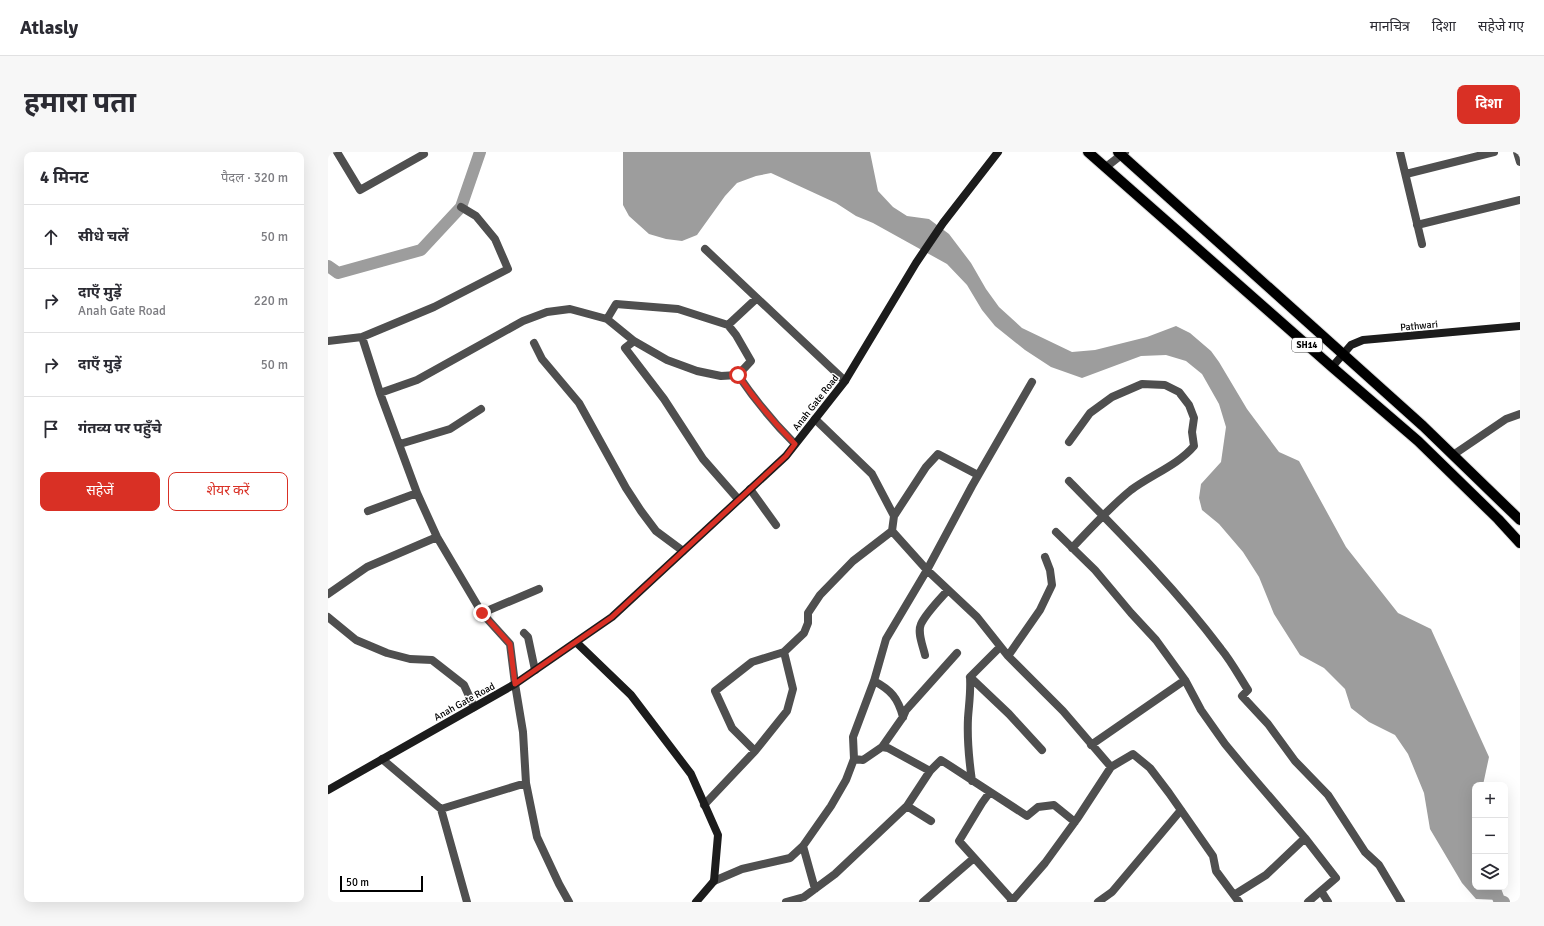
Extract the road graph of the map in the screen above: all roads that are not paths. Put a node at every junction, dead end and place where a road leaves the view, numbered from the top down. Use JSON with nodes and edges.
{"nodes":[{"id":1,"x":337,"y":152,"type":"edge"},
{"id":2,"x":998,"y":152,"type":"edge"},
{"id":3,"x":1088,"y":152,"type":"edge"},
{"id":4,"x":1400,"y":152,"type":"edge"},
{"id":5,"x":1494,"y":152,"type":"edge"},
{"id":6,"x":1517,"y":152,"type":"edge"},
{"id":7,"x":1121,"y":153,"type":"edge"},
{"id":8,"x":424,"y":154,"type":"dead end"},
{"id":9,"x":1520,"y":162,"type":"edge"},
{"id":10,"x":1106,"y":167,"type":"junction"},
{"id":11,"x":1406,"y":174,"type":"junction"},
{"id":12,"x":1520,"y":200,"type":"edge"},
{"id":13,"x":461,"y":207,"type":"dead end"},
{"id":14,"x":1418,"y":225,"type":"junction"},
{"id":15,"x":1422,"y":244,"type":"dead end"},
{"id":16,"x":705,"y":249,"type":"dead end"},
{"id":17,"x":757,"y":298,"type":"junction"},
{"id":18,"x":607,"y":319,"type":"junction"},
{"id":19,"x":728,"y":325,"type":"junction"},
{"id":20,"x":1520,"y":326,"type":"edge"},
{"id":21,"x":362,"y":337,"type":"junction"},
{"id":22,"x":328,"y":341,"type":"edge"},
{"id":23,"x":634,"y":341,"type":"junction"},
{"id":24,"x":534,"y":342,"type":"dead end"},
{"id":25,"x":1342,"y":355,"type":"junction"},
{"id":26,"x":1332,"y":367,"type":"junction"},
{"id":27,"x":738,"y":375,"type":"junction"},
{"id":28,"x":845,"y":381,"type":"junction"},
{"id":29,"x":1032,"y":382,"type":"dead end"},
{"id":30,"x":380,"y":392,"type":"junction"},
{"id":31,"x":481,"y":409,"type":"dead end"},
{"id":32,"x":1520,"y":414,"type":"edge"},
{"id":33,"x":815,"y":419,"type":"junction"},
{"id":34,"x":1068,"y":442,"type":"dead end"},
{"id":35,"x":400,"y":444,"type":"junction"},
{"id":36,"x":795,"y":444,"type":"junction"},
{"id":37,"x":1453,"y":455,"type":"junction"},
{"id":38,"x":978,"y":476,"type":"junction"},
{"id":39,"x":1069,"y":481,"type":"dead end"},
{"id":40,"x":750,"y":489,"type":"junction"},
{"id":41,"x":417,"y":493,"type":"junction"},
{"id":42,"x":738,"y":500,"type":"junction"},
{"id":43,"x":368,"y":511,"type":"dead end"},
{"id":44,"x":894,"y":516,"type":"junction"},
{"id":45,"x":1104,"y":516,"type":"junction"},
{"id":46,"x":1520,"y":520,"type":"edge"},
{"id":47,"x":776,"y":525,"type":"dead end"},
{"id":48,"x":892,"y":532,"type":"junction"},
{"id":49,"x":1056,"y":532,"type":"dead end"},
{"id":50,"x":437,"y":537,"type":"junction"},
{"id":51,"x":1520,"y":544,"type":"edge"},
{"id":52,"x":1072,"y":548,"type":"junction"},
{"id":53,"x":683,"y":551,"type":"junction"},
{"id":54,"x":1046,"y":557,"type":"dead end"},
{"id":55,"x":927,"y":570,"type":"junction"},
{"id":56,"x":539,"y":588,"type":"dead end"},
{"id":57,"x":948,"y":590,"type":"junction"},
{"id":58,"x":328,"y":594,"type":"edge"},
{"id":59,"x":482,"y":613,"type":"junction"},
{"id":60,"x":328,"y":617,"type":"edge"},
{"id":61,"x":524,"y":633,"type":"dead end"},
{"id":62,"x":576,"y":642,"type":"junction"},
{"id":63,"x":1000,"y":647,"type":"junction"},
{"id":64,"x":784,"y":652,"type":"junction"},
{"id":65,"x":957,"y":653,"type":"dead end"},
{"id":66,"x":925,"y":655,"type":"dead end"},
{"id":67,"x":1008,"y":656,"type":"junction"},
{"id":68,"x":535,"y":670,"type":"junction"},
{"id":69,"x":970,"y":677,"type":"junction"},
{"id":70,"x":1185,"y":680,"type":"junction"},
{"id":71,"x":874,"y":681,"type":"junction"},
{"id":72,"x":515,"y":684,"type":"junction"},
{"id":73,"x":474,"y":707,"type":"junction"},
{"id":74,"x":903,"y":717,"type":"junction"},
{"id":75,"x":1091,"y":745,"type":"junction"},
{"id":76,"x":882,"y":747,"type":"junction"},
{"id":77,"x":1042,"y":750,"type":"dead end"},
{"id":78,"x":755,"y":751,"type":"junction"},
{"id":79,"x":382,"y":759,"type":"junction"},
{"id":80,"x":854,"y":759,"type":"junction"},
{"id":81,"x":1112,"y":768,"type":"junction"},
{"id":82,"x":930,"y":772,"type":"junction"},
{"id":83,"x":972,"y":781,"type":"junction"},
{"id":84,"x":526,"y":783,"type":"junction"},
{"id":85,"x":328,"y":790,"type":"edge"},
{"id":86,"x":990,"y":792,"type":"junction"},
{"id":87,"x":704,"y":805,"type":"junction"},
{"id":88,"x":907,"y":806,"type":"junction"},
{"id":89,"x":441,"y":809,"type":"junction"},
{"id":90,"x":1181,"y":810,"type":"junction"},
{"id":91,"x":931,"y":821,"type":"dead end"},
{"id":92,"x":1075,"y":822,"type":"junction"},
{"id":93,"x":1305,"y":838,"type":"junction"},
{"id":94,"x":803,"y":846,"type":"junction"},
{"id":95,"x":974,"y":858,"type":"junction"},
{"id":96,"x":714,"y":881,"type":"junction"},
{"id":97,"x":815,"y":889,"type":"junction"},
{"id":98,"x":1321,"y":891,"type":"junction"},
{"id":99,"x":1237,"y":899,"type":"edge"},
{"id":100,"x":806,"y":900,"type":"edge"},
{"id":101,"x":1012,"y":901,"type":"edge"},
{"id":102,"x":467,"y":902,"type":"edge"},
{"id":103,"x":569,"y":902,"type":"edge"},
{"id":104,"x":696,"y":902,"type":"edge"},
{"id":105,"x":786,"y":902,"type":"edge"},
{"id":106,"x":923,"y":902,"type":"edge"},
{"id":107,"x":1098,"y":902,"type":"edge"},
{"id":108,"x":1308,"y":902,"type":"edge"},
{"id":109,"x":1328,"y":902,"type":"edge"},
{"id":110,"x":1401,"y":902,"type":"edge"}],
"edges":[{"from":1,"to":8,"type":"street"},
{"from":2,"to":28,"type":"street","name":"Anah Gate Road"},
{"from":3,"to":10,"type":"main road","number":"SH14"},
{"from":4,"to":11,"type":"street"},
{"from":5,"to":11,"type":"street"},
{"from":6,"to":9,"type":"street"},
{"from":7,"to":10,"type":"street"},
{"from":7,"to":25,"type":"main road","number":"SH14"},
{"from":10,"to":26,"type":"main road","number":"SH14"},
{"from":11,"to":14,"type":"street"},
{"from":12,"to":14,"type":"street"},
{"from":13,"to":21,"type":"street"},
{"from":14,"to":15,"type":"street"},
{"from":16,"to":17,"type":"street"},
{"from":17,"to":19,"type":"street"},
{"from":17,"to":28,"type":"street"},
{"from":18,"to":19,"type":"street"},
{"from":18,"to":23,"type":"street"},
{"from":18,"to":30,"type":"street"},
{"from":19,"to":27,"type":"street"},
{"from":20,"to":25,"type":"street","name":"Pathwari"},
{"from":21,"to":22,"type":"street"},
{"from":21,"to":30,"type":"street"},
{"from":23,"to":27,"type":"street"},
{"from":23,"to":42,"type":"street"},
{"from":24,"to":53,"type":"street"},
{"from":25,"to":26,"type":"street","name":"Pathwari"},
{"from":25,"to":37,"type":"main road","number":"SH14"},
{"from":26,"to":51,"type":"main road","number":"SH14"},
{"from":27,"to":36,"type":"street"},
{"from":28,"to":33,"type":"street","name":"Anah Gate Road"},
{"from":29,"to":38,"type":"street"},
{"from":30,"to":35,"type":"street"},
{"from":31,"to":35,"type":"street"},
{"from":32,"to":37,"type":"street"},
{"from":33,"to":36,"type":"street","name":"Anah Gate Road"},
{"from":33,"to":44,"type":"street"},
{"from":34,"to":45,"type":"street"},
{"from":35,"to":41,"type":"street"},
{"from":36,"to":40,"type":"street","name":"Anah Gate Road"},
{"from":37,"to":46,"type":"main road","number":"SH14"},
{"from":38,"to":44,"type":"street"},
{"from":38,"to":55,"type":"street"},
{"from":39,"to":45,"type":"street"},
{"from":40,"to":42,"type":"street","name":"Anah Gate Road"},
{"from":40,"to":47,"type":"street"},
{"from":41,"to":43,"type":"street"},
{"from":41,"to":50,"type":"street"},
{"from":42,"to":53,"type":"street","name":"Anah Gate Road"},
{"from":44,"to":48,"type":"street"},
{"from":45,"to":52,"type":"street"},
{"from":45,"to":110,"type":"street"},
{"from":48,"to":55,"type":"street"},
{"from":48,"to":64,"type":"street"},
{"from":49,"to":52,"type":"street"},
{"from":50,"to":58,"type":"street"},
{"from":50,"to":59,"type":"street"},
{"from":52,"to":70,"type":"street"},
{"from":53,"to":62,"type":"street","name":"Anah Gate Road"},
{"from":54,"to":67,"type":"street"},
{"from":55,"to":57,"type":"street"},
{"from":55,"to":71,"type":"street"},
{"from":56,"to":59,"type":"street"},
{"from":57,"to":63,"type":"street"},
{"from":57,"to":66,"type":"street"},
{"from":59,"to":72,"type":"street"},
{"from":60,"to":73,"type":"street"},
{"from":61,"to":68,"type":"street"},
{"from":62,"to":68,"type":"street","name":"Anah Gate Road"},
{"from":62,"to":87,"type":"street"},
{"from":63,"to":67,"type":"street"},
{"from":63,"to":69,"type":"street"},
{"from":64,"to":78,"type":"street"},
{"from":64,"to":78,"type":"street"},
{"from":65,"to":74,"type":"street"},
{"from":67,"to":75,"type":"street"},
{"from":68,"to":72,"type":"street","name":"Anah Gate Road"},
{"from":69,"to":77,"type":"street"},
{"from":69,"to":83,"type":"street"},
{"from":70,"to":75,"type":"street"},
{"from":70,"to":93,"type":"street"},
{"from":71,"to":74,"type":"street"},
{"from":71,"to":80,"type":"street"},
{"from":72,"to":73,"type":"street","name":"Anah Gate Road"},
{"from":72,"to":84,"type":"street"},
{"from":73,"to":79,"type":"street","name":"Anah Gate Road"},
{"from":74,"to":76,"type":"street"},
{"from":75,"to":81,"type":"street"},
{"from":76,"to":80,"type":"street"},
{"from":76,"to":82,"type":"street"},
{"from":78,"to":87,"type":"street"},
{"from":79,"to":85,"type":"street","name":"Anah Gate Road"},
{"from":79,"to":89,"type":"street"},
{"from":80,"to":94,"type":"street"},
{"from":81,"to":90,"type":"street"},
{"from":81,"to":92,"type":"street"},
{"from":82,"to":83,"type":"street"},
{"from":82,"to":88,"type":"street"},
{"from":83,"to":86,"type":"street"},
{"from":84,"to":89,"type":"street"},
{"from":84,"to":103,"type":"street"},
{"from":86,"to":92,"type":"street"},
{"from":86,"to":95,"type":"street"},
{"from":87,"to":96,"type":"street"},
{"from":88,"to":91,"type":"street"},
{"from":88,"to":97,"type":"street"},
{"from":89,"to":102,"type":"street"},
{"from":90,"to":99,"type":"street"},
{"from":90,"to":107,"type":"street"},
{"from":92,"to":101,"type":"street"},
{"from":93,"to":98,"type":"street"},
{"from":93,"to":99,"type":"street"},
{"from":94,"to":96,"type":"street"},
{"from":94,"to":97,"type":"street"},
{"from":95,"to":101,"type":"street"},
{"from":95,"to":106,"type":"street"},
{"from":96,"to":104,"type":"street"},
{"from":97,"to":100,"type":"street"},
{"from":98,"to":108,"type":"street"},
{"from":98,"to":109,"type":"street"},
{"from":100,"to":105,"type":"street"}]}
